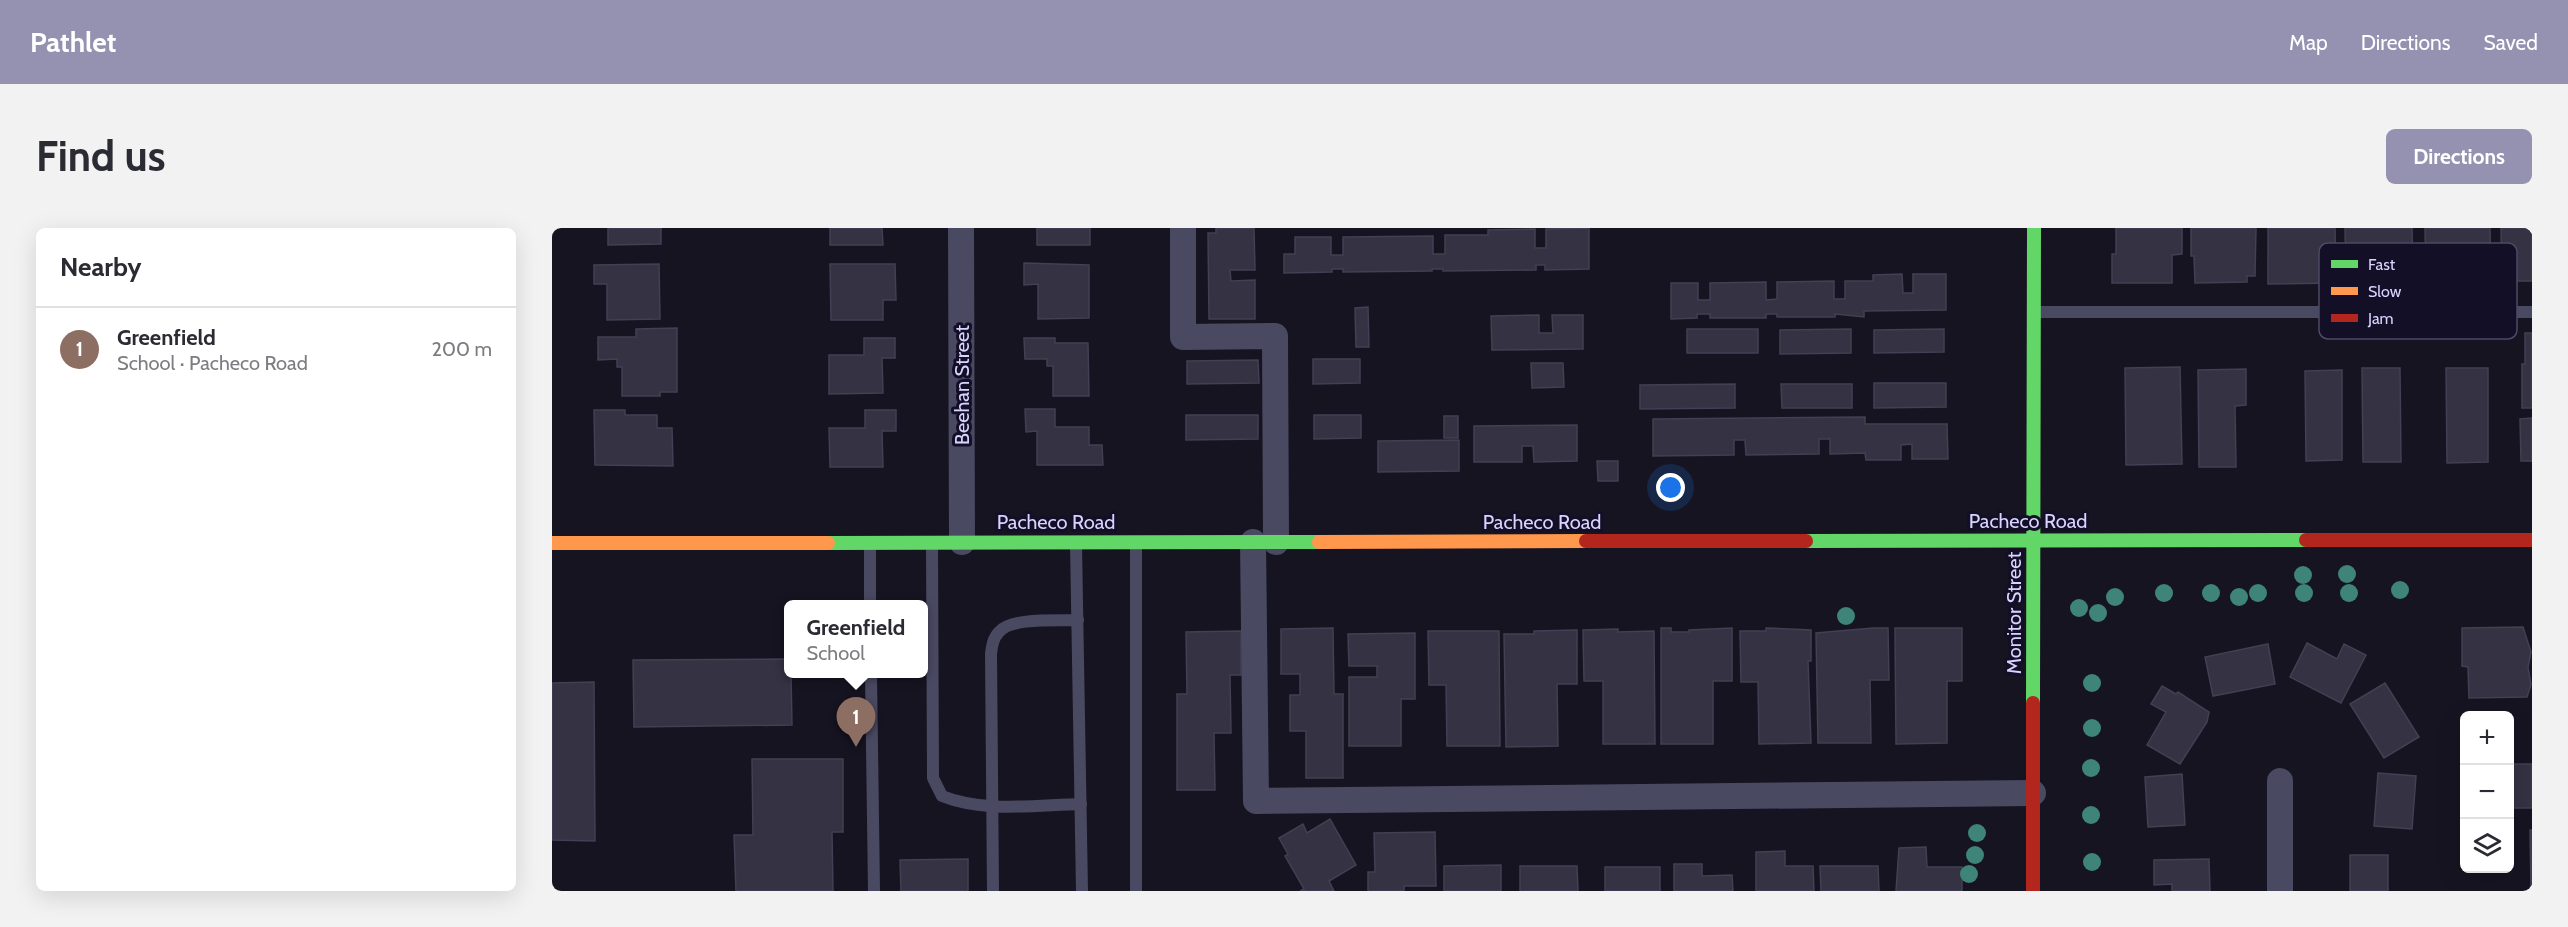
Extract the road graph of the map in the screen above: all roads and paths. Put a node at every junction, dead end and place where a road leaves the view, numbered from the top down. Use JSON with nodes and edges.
{"nodes":[{"id":1,"x":961,"y":228,"type":"edge"},
{"id":2,"x":1183,"y":228,"type":"edge"},
{"id":3,"x":2034,"y":228,"type":"edge"},
{"id":4,"x":2034,"y":312,"type":"junction"},
{"id":5,"x":2319,"y":312,"type":"edge"},
{"id":6,"x":2034,"y":540,"type":"junction"},
{"id":7,"x":2532,"y":540,"type":"edge"},
{"id":8,"x":870,"y":542,"type":"junction"},
{"id":9,"x":933,"y":542,"type":"junction"},
{"id":10,"x":962,"y":542,"type":"junction"},
{"id":11,"x":1076,"y":542,"type":"junction"},
{"id":12,"x":1136,"y":542,"type":"junction"},
{"id":13,"x":1264,"y":542,"type":"junction"},
{"id":14,"x":552,"y":543,"type":"edge"},
{"id":15,"x":870,"y":600,"type":"edge"},
{"id":16,"x":1078,"y":620,"type":"junction"},
{"id":17,"x":871,"y":678,"type":"edge"},
{"id":18,"x":2280,"y":781,"type":"dead end"},
{"id":19,"x":2034,"y":793,"type":"junction"},
{"id":20,"x":1081,"y":804,"type":"junction"},
{"id":21,"x":991,"y":806,"type":"junction"},
{"id":22,"x":874,"y":891,"type":"edge"},
{"id":23,"x":993,"y":891,"type":"edge"},
{"id":24,"x":1082,"y":891,"type":"edge"},
{"id":25,"x":1136,"y":891,"type":"edge"},
{"id":26,"x":2034,"y":891,"type":"edge"},
{"id":27,"x":2280,"y":891,"type":"edge"}],
"edges":[{"from":1,"to":10,"type":"street","name":"Beehan Street"},
{"from":2,"to":13,"type":"street"},
{"from":3,"to":4,"type":"street","name":"Monitor Street"},
{"from":4,"to":5,"type":"lane"},
{"from":4,"to":6,"type":"street","name":"Monitor Street"},
{"from":6,"to":7,"type":"street","name":"Pacheco Road"},
{"from":6,"to":13,"type":"street","name":"Pacheco Road"},
{"from":6,"to":19,"type":"street","name":"Monitor Street"},
{"from":8,"to":9,"type":"street","name":"Pacheco Road"},
{"from":8,"to":14,"type":"street","name":"Pacheco Road"},
{"from":8,"to":15,"type":"lane"},
{"from":9,"to":10,"type":"street","name":"Pacheco Road"},
{"from":9,"to":21,"type":"lane"},
{"from":10,"to":11,"type":"street","name":"Pacheco Road"},
{"from":11,"to":12,"type":"street","name":"Pacheco Road"},
{"from":11,"to":16,"type":"lane"},
{"from":12,"to":13,"type":"street","name":"Pacheco Road"},
{"from":12,"to":25,"type":"lane"},
{"from":13,"to":19,"type":"street"},
{"from":16,"to":20,"type":"lane"},
{"from":16,"to":21,"type":"lane"},
{"from":17,"to":22,"type":"lane"},
{"from":18,"to":27,"type":"street"},
{"from":19,"to":26,"type":"street","name":"Monitor Street"},
{"from":20,"to":21,"type":"lane"},
{"from":20,"to":24,"type":"lane"},
{"from":21,"to":23,"type":"lane"}]}
